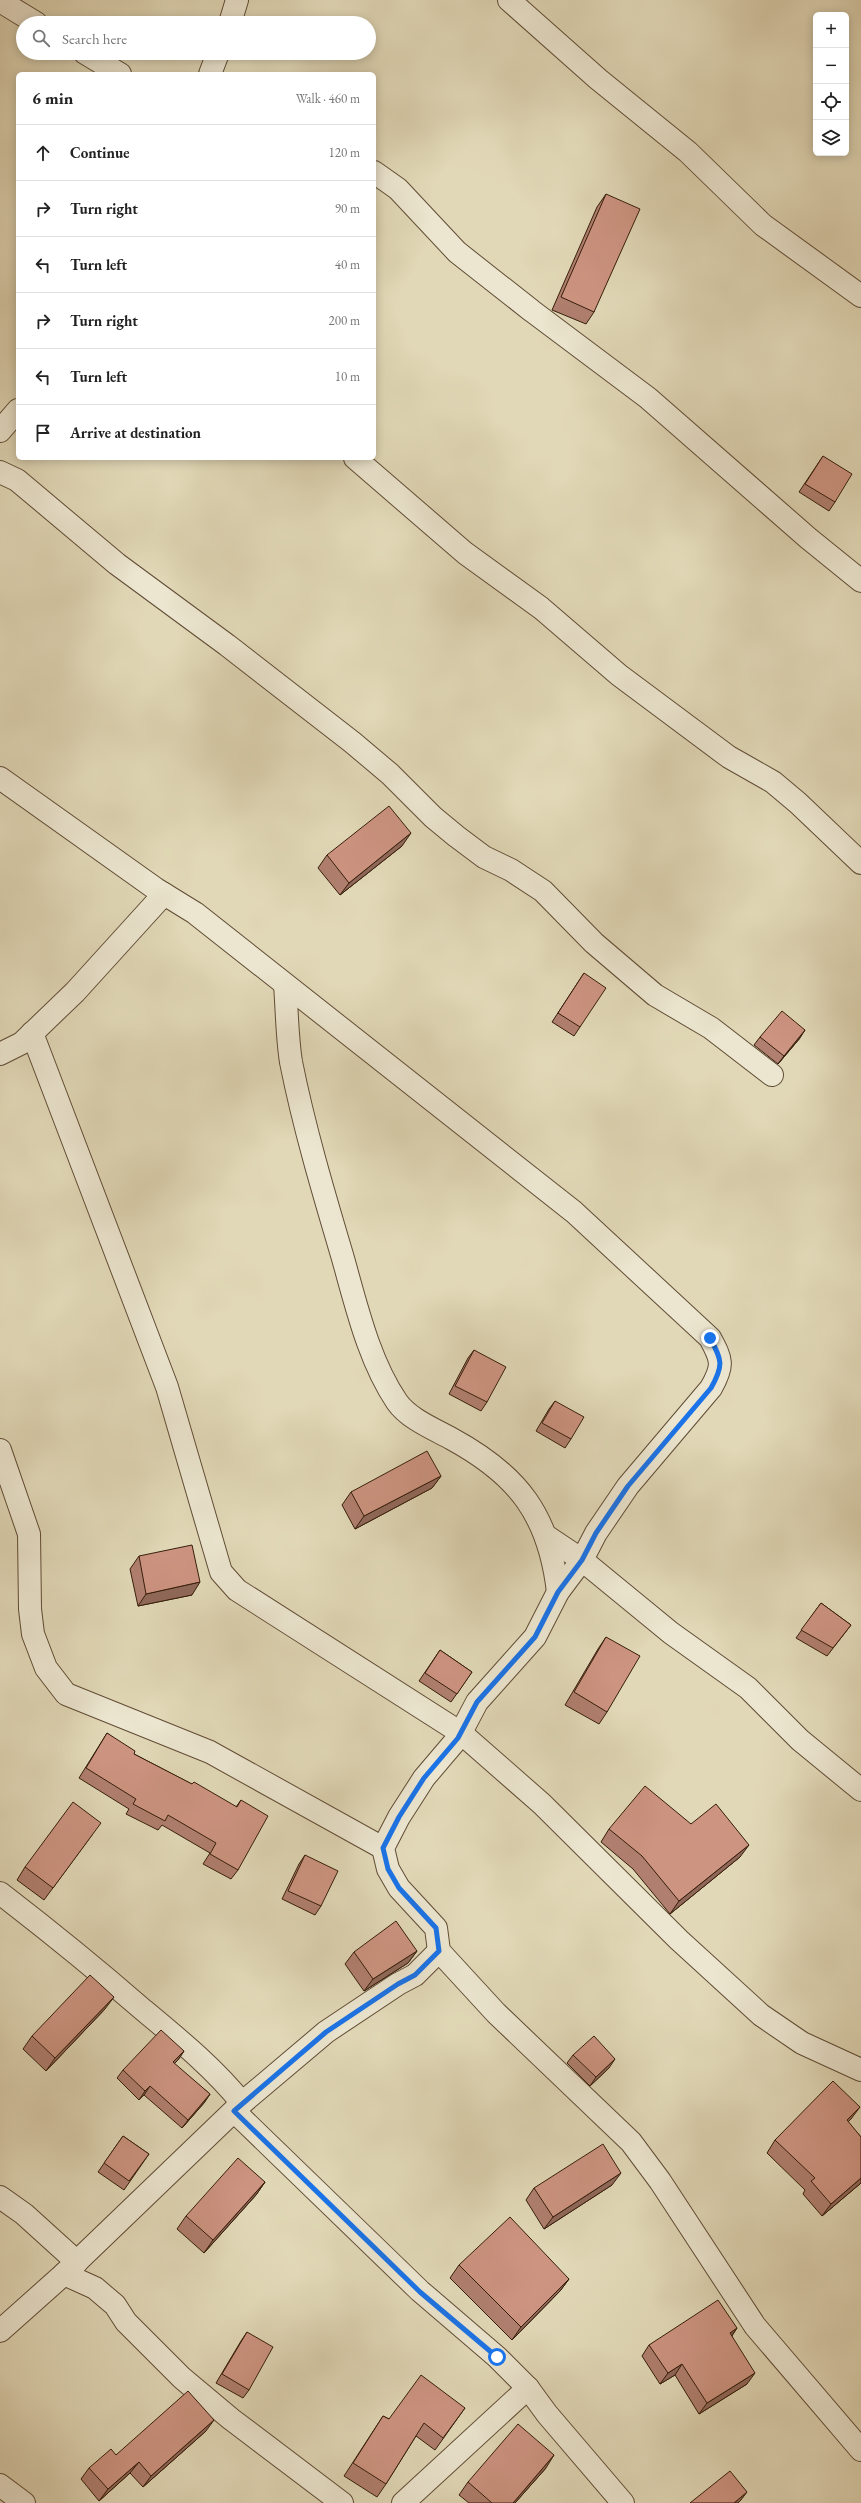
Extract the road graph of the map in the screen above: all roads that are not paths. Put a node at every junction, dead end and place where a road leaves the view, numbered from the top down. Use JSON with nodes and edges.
{"nodes":[{"id":1,"x":237,"y":0,"type":"edge"},
{"id":2,"x":509,"y":0,"type":"edge"},
{"id":3,"x":0,"y":1,"type":"edge"},
{"id":4,"x":25,"y":16,"type":"edge"},
{"id":5,"x":232,"y":16,"type":"edge"},
{"id":6,"x":97,"y":60,"type":"edge"},
{"id":7,"x":117,"y":72,"type":"edge"},
{"id":8,"x":376,"y":173,"type":"edge"},
{"id":9,"x":861,"y":296,"type":"edge"},
{"id":10,"x":16,"y":412,"type":"edge"},
{"id":11,"x":0,"y":431,"type":"edge"},
{"id":12,"x":357,"y":460,"type":"edge"},
{"id":13,"x":0,"y":472,"type":"edge"},
{"id":14,"x":861,"y":581,"type":"edge"},
{"id":15,"x":0,"y":778,"type":"edge"},
{"id":16,"x":861,"y":864,"type":"edge"},
{"id":17,"x":164,"y":894,"type":"junction"},
{"id":18,"x":285,"y":985,"type":"junction"},
{"id":19,"x":32,"y":1033,"type":"junction"},
{"id":20,"x":0,"y":1054,"type":"edge"},
{"id":21,"x":772,"y":1075,"type":"dead end"},
{"id":22,"x":0,"y":1450,"type":"edge"},
{"id":23,"x":546,"y":1536,"type":"junction"},
{"id":24,"x":582,"y":1560,"type":"junction"},
{"id":25,"x":558,"y":1592,"type":"junction"},
{"id":26,"x":461,"y":1733,"type":"junction"},
{"id":27,"x":861,"y":1790,"type":"edge"},
{"id":28,"x":383,"y":1848,"type":"junction"},
{"id":29,"x":0,"y":1893,"type":"edge"},
{"id":30,"x":439,"y":1951,"type":"junction"},
{"id":31,"x":861,"y":2070,"type":"edge"},
{"id":32,"x":238,"y":2107,"type":"junction"},
{"id":33,"x":0,"y":2197,"type":"edge"},
{"id":34,"x":71,"y":2268,"type":"junction"},
{"id":35,"x":0,"y":2331,"type":"edge"},
{"id":36,"x":528,"y":2388,"type":"junction"},
{"id":37,"x":861,"y":2450,"type":"edge"},
{"id":38,"x":0,"y":2485,"type":"edge"},
{"id":39,"x":24,"y":2503,"type":"edge"},
{"id":40,"x":342,"y":2503,"type":"edge"},
{"id":41,"x":403,"y":2503,"type":"edge"},
{"id":42,"x":622,"y":2503,"type":"edge"}],
"edges":[{"from":1,"to":5,"type":"street"},
{"from":2,"to":9,"type":"street"},
{"from":3,"to":4,"type":"street"},
{"from":6,"to":7,"type":"street"},
{"from":8,"to":14,"type":"street"},
{"from":10,"to":11,"type":"street"},
{"from":12,"to":16,"type":"street"},
{"from":13,"to":21,"type":"street"},
{"from":15,"to":17,"type":"street"},
{"from":17,"to":18,"type":"street"},
{"from":17,"to":19,"type":"street"},
{"from":18,"to":23,"type":"street"},
{"from":18,"to":24,"type":"street"},
{"from":19,"to":20,"type":"street"},
{"from":19,"to":26,"type":"street"},
{"from":22,"to":28,"type":"street"},
{"from":23,"to":24,"type":"street"},
{"from":23,"to":25,"type":"street"},
{"from":24,"to":25,"type":"street"},
{"from":24,"to":27,"type":"street"},
{"from":25,"to":26,"type":"street"},
{"from":26,"to":28,"type":"street"},
{"from":26,"to":31,"type":"street"},
{"from":28,"to":30,"type":"street"},
{"from":29,"to":32,"type":"street"},
{"from":30,"to":32,"type":"street"},
{"from":30,"to":37,"type":"street"},
{"from":32,"to":34,"type":"street"},
{"from":32,"to":36,"type":"street"},
{"from":33,"to":34,"type":"street"},
{"from":34,"to":35,"type":"street"},
{"from":34,"to":40,"type":"street"},
{"from":36,"to":41,"type":"street"},
{"from":36,"to":42,"type":"street"},
{"from":38,"to":39,"type":"street"}]}
